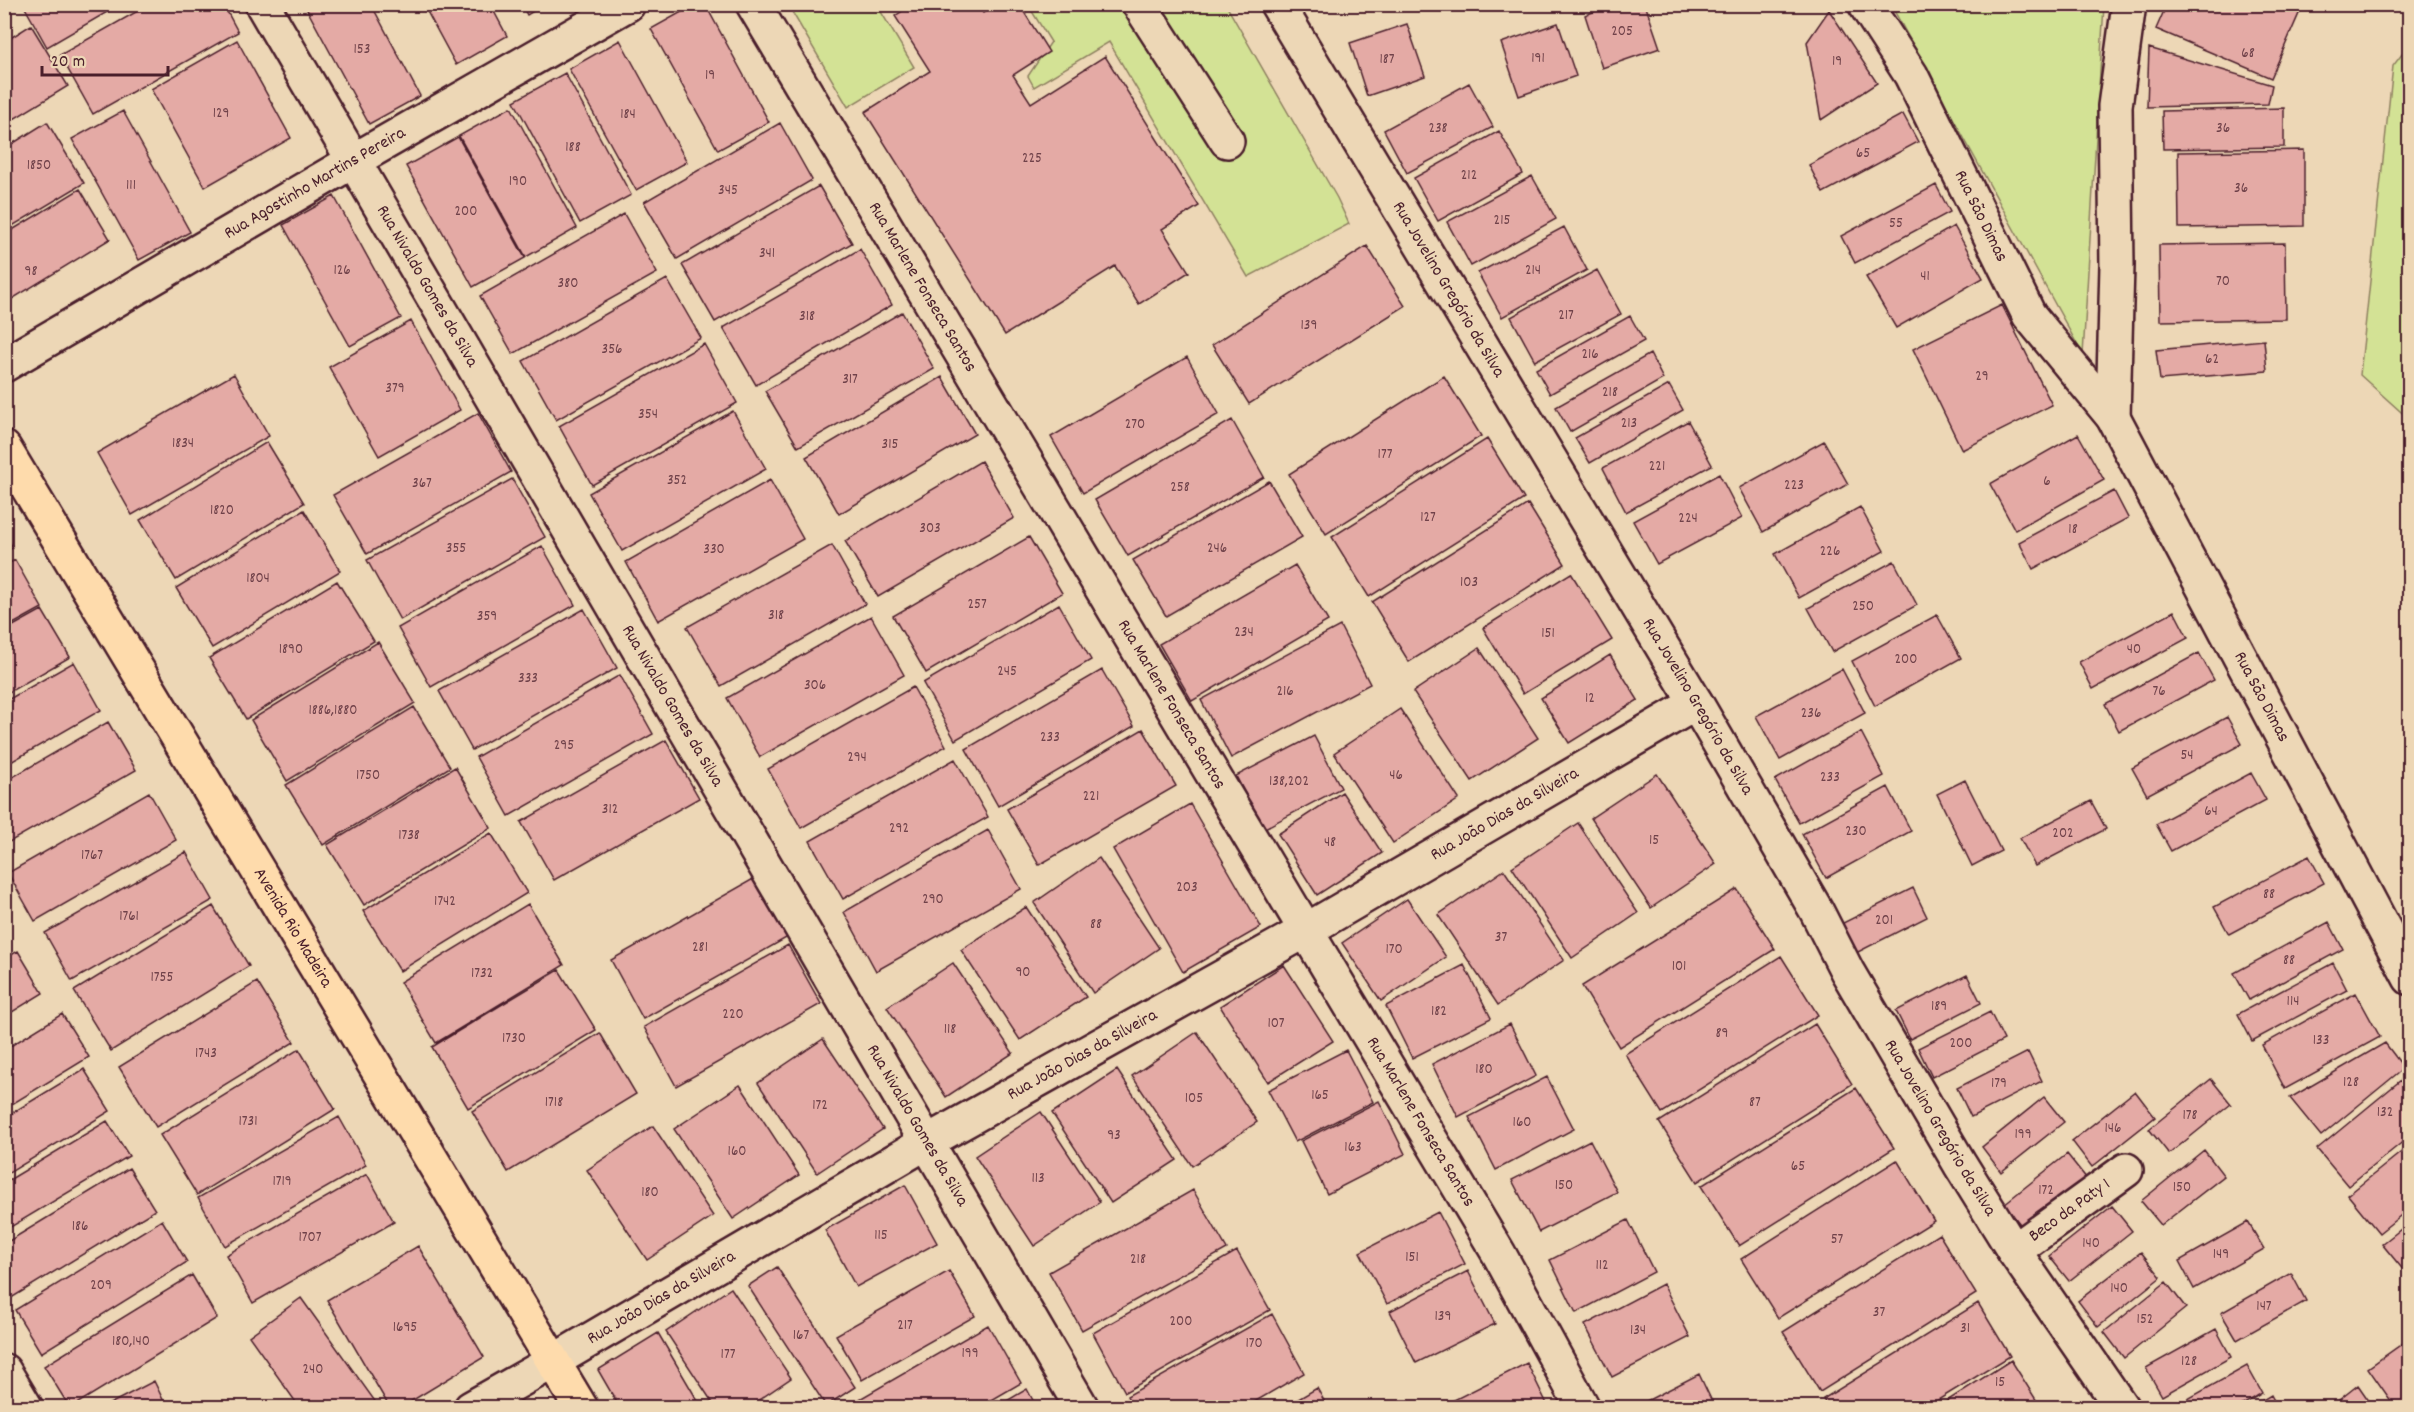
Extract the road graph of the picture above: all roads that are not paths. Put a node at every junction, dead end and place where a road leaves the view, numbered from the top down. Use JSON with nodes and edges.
{"nodes":[{"id":1,"x":262,"y":4,"type":"edge"},
{"id":2,"x":627,"y":4,"type":"edge"},
{"id":3,"x":753,"y":4,"type":"edge"},
{"id":4,"x":1139,"y":4,"type":"edge"},
{"id":5,"x":1277,"y":4,"type":"edge"},
{"id":6,"x":1865,"y":4,"type":"edge"},
{"id":7,"x":2128,"y":4,"type":"edge"},
{"id":8,"x":1227,"y":141,"type":"dead end"},
{"id":9,"x":353,"y":161,"type":"junction"},
{"id":10,"x":4,"y":365,"type":"edge"},
{"id":11,"x":2113,"y":417,"type":"junction"},
{"id":12,"x":4,"y":448,"type":"edge"},
{"id":13,"x":1696,"y":703,"type":"junction"},
{"id":14,"x":1305,"y":930,"type":"junction"},
{"id":15,"x":2409,"y":978,"type":"edge"},
{"id":16,"x":927,"y":1142,"type":"junction"},
{"id":17,"x":2126,"y":1170,"type":"dead end"},
{"id":18,"x":2014,"y":1251,"type":"junction"},
{"id":19,"x":554,"y":1361,"type":"junction"},
{"id":20,"x":4,"y":1371,"type":"edge"},
{"id":21,"x":26,"y":1407,"type":"edge"},
{"id":22,"x":471,"y":1407,"type":"edge"},
{"id":23,"x":581,"y":1407,"type":"edge"},
{"id":24,"x":1082,"y":1407,"type":"edge"},
{"id":25,"x":1583,"y":1407,"type":"edge"},
{"id":26,"x":2122,"y":1407,"type":"edge"}],
"edges":[{"from":1,"to":9,"type":"street","name":"Rua Nivaldo Gomes da Silva"},
{"from":2,"to":9,"type":"street","name":"Rua Agostinho Martins Pereira"},
{"from":3,"to":14,"type":"street","name":"Rua Marlene Fonseca Santos"},
{"from":4,"to":8,"type":"street"},
{"from":5,"to":13,"type":"street","name":"Rua Jovelino Gregório da Silva"},
{"from":6,"to":11,"type":"street","name":"Rua São Dimas"},
{"from":7,"to":11,"type":"street","name":"Rua São Dimas"},
{"from":9,"to":10,"type":"street","name":"Rua Agostinho Martins Pereira"},
{"from":9,"to":16,"type":"street","name":"Rua Nivaldo Gomes da Silva"},
{"from":11,"to":15,"type":"street","name":"Rua São Dimas"},
{"from":12,"to":19,"type":"main road","name":"Avenida Rio Madeira"},
{"from":13,"to":14,"type":"street","name":"Rua João Dias da Silveira"},
{"from":13,"to":18,"type":"street","name":"Rua Jovelino Gregório da Silva"},
{"from":14,"to":16,"type":"street","name":"Rua João Dias da Silveira"},
{"from":14,"to":25,"type":"street","name":"Rua Marlene Fonseca Santos"},
{"from":16,"to":19,"type":"street","name":"Rua João Dias da Silveira"},
{"from":16,"to":24,"type":"street","name":"Rua Nivaldo Gomes da Silva"},
{"from":17,"to":18,"type":"street","name":"Beco da Paty 1"},
{"from":18,"to":26,"type":"street","name":"Rua Jovelino Gregório da Silva"},
{"from":19,"to":22,"type":"street","name":"Rua João Dias da Silveira"},
{"from":19,"to":23,"type":"main road","name":"Avenida Rio Madeira"},
{"from":20,"to":21,"type":"street"}]}
